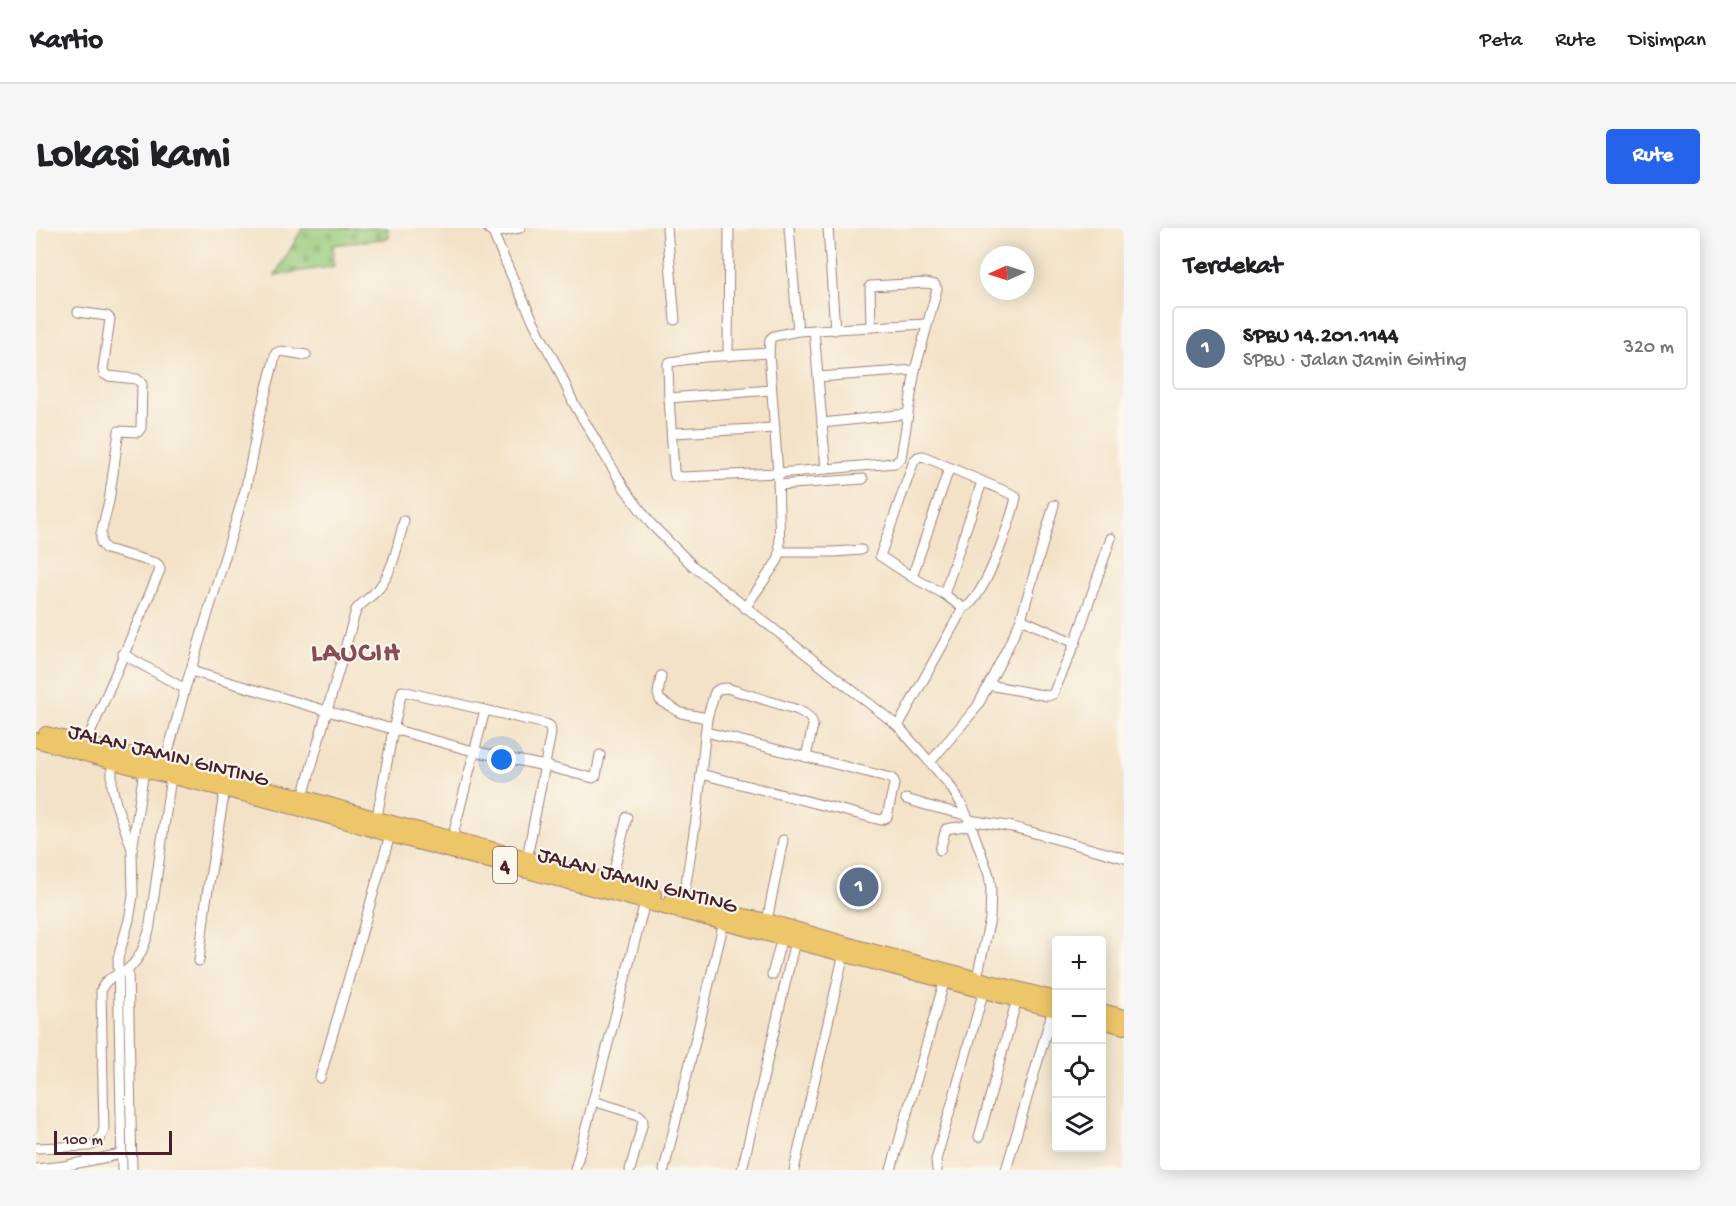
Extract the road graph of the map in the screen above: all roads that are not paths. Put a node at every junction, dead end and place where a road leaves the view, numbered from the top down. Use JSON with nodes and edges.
{"nodes":[{"id":1,"x":520,"y":228,"type":"edge"},
{"id":2,"x":666,"y":228,"type":"edge"},
{"id":3,"x":729,"y":228,"type":"edge"},
{"id":4,"x":789,"y":228,"type":"edge"},
{"id":5,"x":828,"y":228,"type":"edge"},
{"id":6,"x":490,"y":231,"type":"edge"},
{"id":7,"x":78,"y":312,"type":"dead end"},
{"id":8,"x":675,"y":320,"type":"dead end"},
{"id":9,"x":926,"y":324,"type":"junction"},
{"id":10,"x":872,"y":327,"type":"junction"},
{"id":11,"x":814,"y":330,"type":"junction"},
{"id":12,"x":835,"y":330,"type":"junction"},
{"id":13,"x":798,"y":331,"type":"junction"},
{"id":14,"x":769,"y":353,"type":"junction"},
{"id":15,"x":306,"y":355,"type":"dead end"},
{"id":16,"x":728,"y":356,"type":"junction"},
{"id":17,"x":915,"y":370,"type":"junction"},
{"id":18,"x":818,"y":377,"type":"junction"},
{"id":19,"x":771,"y":390,"type":"junction"},
{"id":20,"x":669,"y":398,"type":"junction"},
{"id":21,"x":907,"y":414,"type":"junction"},
{"id":22,"x":822,"y":423,"type":"junction"},
{"id":23,"x":775,"y":428,"type":"junction"},
{"id":24,"x":672,"y":433,"type":"junction"},
{"id":25,"x":826,"y":469,"type":"junction"},
{"id":26,"x":949,"y":469,"type":"junction"},
{"id":27,"x":778,"y":473,"type":"junction"},
{"id":28,"x":863,"y":479,"type":"dead end"},
{"id":29,"x":981,"y":482,"type":"junction"},
{"id":30,"x":778,"y":485,"type":"junction"},
{"id":31,"x":1054,"y":506,"type":"dead end"},
{"id":32,"x":404,"y":521,"type":"dead end"},
{"id":33,"x":1111,"y":538,"type":"dead end"},
{"id":34,"x":861,"y":550,"type":"dead end"},
{"id":35,"x":780,"y":552,"type":"junction"},
{"id":36,"x":912,"y":577,"type":"junction"},
{"id":37,"x":944,"y":594,"type":"junction"},
{"id":38,"x":745,"y":608,"type":"junction"},
{"id":39,"x":963,"y":608,"type":"junction"},
{"id":40,"x":1021,"y":619,"type":"junction"},
{"id":41,"x":1075,"y":643,"type":"junction"},
{"id":42,"x":123,"y":654,"type":"junction"},
{"id":43,"x":191,"y":671,"type":"junction"},
{"id":44,"x":662,"y":676,"type":"dead end"},
{"id":45,"x":989,"y":685,"type":"junction"},
{"id":46,"x":185,"y":689,"type":"junction"},
{"id":47,"x":485,"y":710,"type":"junction"},
{"id":48,"x":327,"y":711,"type":"junction"},
{"id":49,"x":706,"y":718,"type":"junction"},
{"id":50,"x":898,"y":726,"type":"junction"},
{"id":51,"x":393,"y":730,"type":"junction"},
{"id":52,"x":36,"y":732,"type":"edge"},
{"id":53,"x":706,"y":732,"type":"junction"},
{"id":54,"x":36,"y":740,"type":"edge"},
{"id":55,"x":86,"y":743,"type":"junction"},
{"id":56,"x":473,"y":751,"type":"junction"},
{"id":57,"x":600,"y":755,"type":"dead end"},
{"id":58,"x":806,"y":756,"type":"junction"},
{"id":59,"x":112,"y":761,"type":"junction"},
{"id":60,"x":930,"y":761,"type":"junction"},
{"id":61,"x":165,"y":763,"type":"junction"},
{"id":62,"x":545,"y":766,"type":"junction"},
{"id":63,"x":144,"y":770,"type":"junction"},
{"id":64,"x":701,"y":774,"type":"junction"},
{"id":65,"x":171,"y":777,"type":"junction"},
{"id":66,"x":225,"y":789,"type":"junction"},
{"id":67,"x":303,"y":796,"type":"junction"},
{"id":68,"x":906,"y":799,"type":"dead end"},
{"id":69,"x":627,"y":817,"type":"dead end"},
{"id":70,"x":968,"y":820,"type":"junction"},
{"id":71,"x":376,"y":825,"type":"junction"},
{"id":72,"x":390,"y":835,"type":"junction"},
{"id":73,"x":452,"y":839,"type":"junction"},
{"id":74,"x":783,"y":840,"type":"dead end"},
{"id":75,"x":940,"y":850,"type":"dead end"},
{"id":76,"x":132,"y":851,"type":"junction"},
{"id":77,"x":527,"y":858,"type":"junction"},
{"id":78,"x":1124,"y":858,"type":"edge"},
{"id":79,"x":612,"y":883,"type":"junction"},
{"id":80,"x":645,"y":902,"type":"junction"},
{"id":81,"x":683,"y":902,"type":"junction"},
{"id":82,"x":767,"y":921,"type":"junction"},
{"id":83,"x":724,"y":922,"type":"junction"},
{"id":84,"x":788,"y":939,"type":"junction"},
{"id":85,"x":844,"y":953,"type":"junction"},
{"id":86,"x":199,"y":961,"type":"dead end"},
{"id":87,"x":128,"y":970,"type":"junction"},
{"id":88,"x":118,"y":974,"type":"junction"},
{"id":89,"x":772,"y":975,"type":"dead end"},
{"id":90,"x":945,"y":979,"type":"junction"},
{"id":91,"x":981,"y":984,"type":"junction"},
{"id":92,"x":1017,"y":999,"type":"junction"},
{"id":93,"x":1052,"y":1005,"type":"edge"},
{"id":94,"x":1052,"y":1005,"type":"edge"},
{"id":95,"x":1106,"y":1012,"type":"edge"},
{"id":96,"x":1052,"y":1016,"type":"edge"},
{"id":97,"x":1124,"y":1017,"type":"edge"},
{"id":98,"x":1106,"y":1022,"type":"edge"},
{"id":99,"x":1124,"y":1027,"type":"edge"},
{"id":100,"x":320,"y":1078,"type":"dead end"},
{"id":101,"x":593,"y":1101,"type":"junction"},
{"id":102,"x":979,"y":1137,"type":"dead end"},
{"id":103,"x":36,"y":1148,"type":"edge"},
{"id":104,"x":121,"y":1154,"type":"junction"},
{"id":105,"x":36,"y":1169,"type":"edge"},
{"id":106,"x":122,"y":1170,"type":"edge"},
{"id":107,"x":132,"y":1170,"type":"edge"},
{"id":108,"x":575,"y":1170,"type":"edge"},
{"id":109,"x":630,"y":1170,"type":"edge"},
{"id":110,"x":664,"y":1170,"type":"edge"},
{"id":111,"x":742,"y":1170,"type":"edge"},
{"id":112,"x":794,"y":1170,"type":"edge"},
{"id":113,"x":891,"y":1170,"type":"edge"},
{"id":114,"x":937,"y":1170,"type":"edge"},
{"id":115,"x":1006,"y":1170,"type":"edge"}],
"edges":[{"from":1,"to":6,"type":"street"},
{"from":2,"to":8,"type":"street"},
{"from":3,"to":16,"type":"street"},
{"from":4,"to":13,"type":"street"},
{"from":5,"to":12,"type":"street"},
{"from":6,"to":38,"type":"street"},
{"from":7,"to":42,"type":"street"},
{"from":9,"to":10,"type":"street"},
{"from":9,"to":10,"type":"street"},
{"from":9,"to":17,"type":"street"},
{"from":10,"to":12,"type":"street"},
{"from":11,"to":12,"type":"street"},
{"from":11,"to":13,"type":"street"},
{"from":11,"to":18,"type":"street"},
{"from":13,"to":14,"type":"street"},
{"from":14,"to":16,"type":"street"},
{"from":14,"to":19,"type":"street"},
{"from":15,"to":43,"type":"street"},
{"from":16,"to":20,"type":"street"},
{"from":17,"to":18,"type":"street"},
{"from":17,"to":21,"type":"street"},
{"from":18,"to":22,"type":"street"},
{"from":19,"to":20,"type":"street"},
{"from":19,"to":23,"type":"street"},
{"from":20,"to":24,"type":"street"},
{"from":21,"to":22,"type":"street"},
{"from":21,"to":25,"type":"street"},
{"from":22,"to":25,"type":"street"},
{"from":23,"to":24,"type":"street"},
{"from":23,"to":27,"type":"street"},
{"from":24,"to":27,"type":"street"},
{"from":25,"to":27,"type":"street"},
{"from":26,"to":29,"type":"street"},
{"from":26,"to":36,"type":"street"},
{"from":26,"to":36,"type":"street"},
{"from":27,"to":30,"type":"street"},
{"from":28,"to":30,"type":"street"},
{"from":29,"to":37,"type":"street"},
{"from":29,"to":39,"type":"street"},
{"from":30,"to":35,"type":"street"},
{"from":31,"to":40,"type":"street"},
{"from":32,"to":48,"type":"street"},
{"from":33,"to":41,"type":"street"},
{"from":34,"to":35,"type":"street"},
{"from":35,"to":38,"type":"street"},
{"from":36,"to":37,"type":"street"},
{"from":37,"to":39,"type":"street"},
{"from":38,"to":50,"type":"street"},
{"from":39,"to":50,"type":"street"},
{"from":40,"to":41,"type":"street"},
{"from":40,"to":45,"type":"street"},
{"from":41,"to":45,"type":"street"},
{"from":42,"to":46,"type":"street"},
{"from":42,"to":55,"type":"street"},
{"from":43,"to":46,"type":"street"},
{"from":43,"to":48,"type":"street"},
{"from":44,"to":49,"type":"street"},
{"from":45,"to":60,"type":"street"},
{"from":46,"to":61,"type":"street"},
{"from":47,"to":51,"type":"street"},
{"from":47,"to":56,"type":"street"},
{"from":47,"to":62,"type":"street"},
{"from":48,"to":51,"type":"street"},
{"from":48,"to":67,"type":"street"},
{"from":49,"to":53,"type":"street"},
{"from":49,"to":58,"type":"street"},
{"from":50,"to":60,"type":"street"},
{"from":51,"to":56,"type":"street"},
{"from":51,"to":71,"type":"street"},
{"from":52,"to":55,"type":"highway","name":"JALAN JAMIN GINTING","number":"4"},
{"from":53,"to":58,"type":"street"},
{"from":53,"to":64,"type":"street"},
{"from":54,"to":59,"type":"highway","name":"JALAN JAMIN GINTING","number":"4"},
{"from":55,"to":61,"type":"highway","name":"JALAN JAMIN GINTING","number":"4"},
{"from":56,"to":62,"type":"street"},
{"from":56,"to":73,"type":"street"},
{"from":57,"to":62,"type":"street"},
{"from":58,"to":64,"type":"street"},
{"from":59,"to":63,"type":"highway","name":"JALAN JAMIN GINTING","number":"4"},
{"from":59,"to":76,"type":"street"},
{"from":60,"to":70,"type":"street"},
{"from":61,"to":67,"type":"highway","name":"JALAN JAMIN GINTING","number":"4"},
{"from":62,"to":77,"type":"street"},
{"from":63,"to":65,"type":"highway","name":"JALAN JAMIN GINTING","number":"4"},
{"from":63,"to":76,"type":"street"},
{"from":64,"to":81,"type":"street"},
{"from":65,"to":66,"type":"highway","name":"JALAN JAMIN GINTING","number":"4"},
{"from":65,"to":87,"type":"street"},
{"from":66,"to":71,"type":"highway","name":"JALAN JAMIN GINTING","number":"4"},
{"from":66,"to":86,"type":"street"},
{"from":67,"to":71,"type":"highway","name":"JALAN JAMIN GINTING","number":"4"},
{"from":68,"to":70,"type":"street"},
{"from":69,"to":79,"type":"street"},
{"from":70,"to":75,"type":"street"},
{"from":70,"to":78,"type":"street"},
{"from":70,"to":91,"type":"street"},
{"from":71,"to":72,"type":"highway","name":"JALAN JAMIN GINTING","number":"4"},
{"from":71,"to":73,"type":"highway","name":"JALAN JAMIN GINTING","number":"4"},
{"from":72,"to":80,"type":"highway","name":"JALAN JAMIN GINTING","number":"4"},
{"from":72,"to":100,"type":"street"},
{"from":73,"to":77,"type":"highway","name":"JALAN JAMIN GINTING","number":"4"},
{"from":74,"to":82,"type":"street"},
{"from":76,"to":88,"type":"street"},
{"from":77,"to":79,"type":"highway","name":"JALAN JAMIN GINTING","number":"4"},
{"from":79,"to":81,"type":"highway","name":"JALAN JAMIN GINTING","number":"4"},
{"from":80,"to":83,"type":"highway","name":"JALAN JAMIN GINTING","number":"4"},
{"from":80,"to":101,"type":"street"},
{"from":81,"to":82,"type":"highway","name":"JALAN JAMIN GINTING","number":"4"},
{"from":82,"to":91,"type":"highway","name":"JALAN JAMIN GINTING","number":"4"},
{"from":83,"to":84,"type":"highway","name":"JALAN JAMIN GINTING","number":"4"},
{"from":83,"to":110,"type":"street"},
{"from":84,"to":85,"type":"highway","name":"JALAN JAMIN GINTING","number":"4"},
{"from":84,"to":89,"type":"street"},
{"from":84,"to":111,"type":"street"},
{"from":85,"to":90,"type":"highway","name":"JALAN JAMIN GINTING","number":"4"},
{"from":85,"to":112,"type":"street"},
{"from":87,"to":88,"type":"street"},
{"from":87,"to":107,"type":"street"},
{"from":88,"to":103,"type":"street"},
{"from":88,"to":104,"type":"street"},
{"from":90,"to":91,"type":"highway","name":"JALAN JAMIN GINTING","number":"4"},
{"from":90,"to":113,"type":"street"},
{"from":91,"to":92,"type":"highway","name":"JALAN JAMIN GINTING","number":"4"},
{"from":91,"to":93,"type":"highway","name":"JALAN JAMIN GINTING","number":"4"},
{"from":91,"to":114,"type":"street"},
{"from":92,"to":94,"type":"highway","name":"JALAN JAMIN GINTING","number":"4"},
{"from":92,"to":102,"type":"street"},
{"from":95,"to":97,"type":"highway"},
{"from":96,"to":115,"type":"street"},
{"from":98,"to":99,"type":"highway"},
{"from":101,"to":108,"type":"street"},
{"from":101,"to":109,"type":"street"},
{"from":104,"to":105,"type":"street"},
{"from":104,"to":106,"type":"street"}]}
